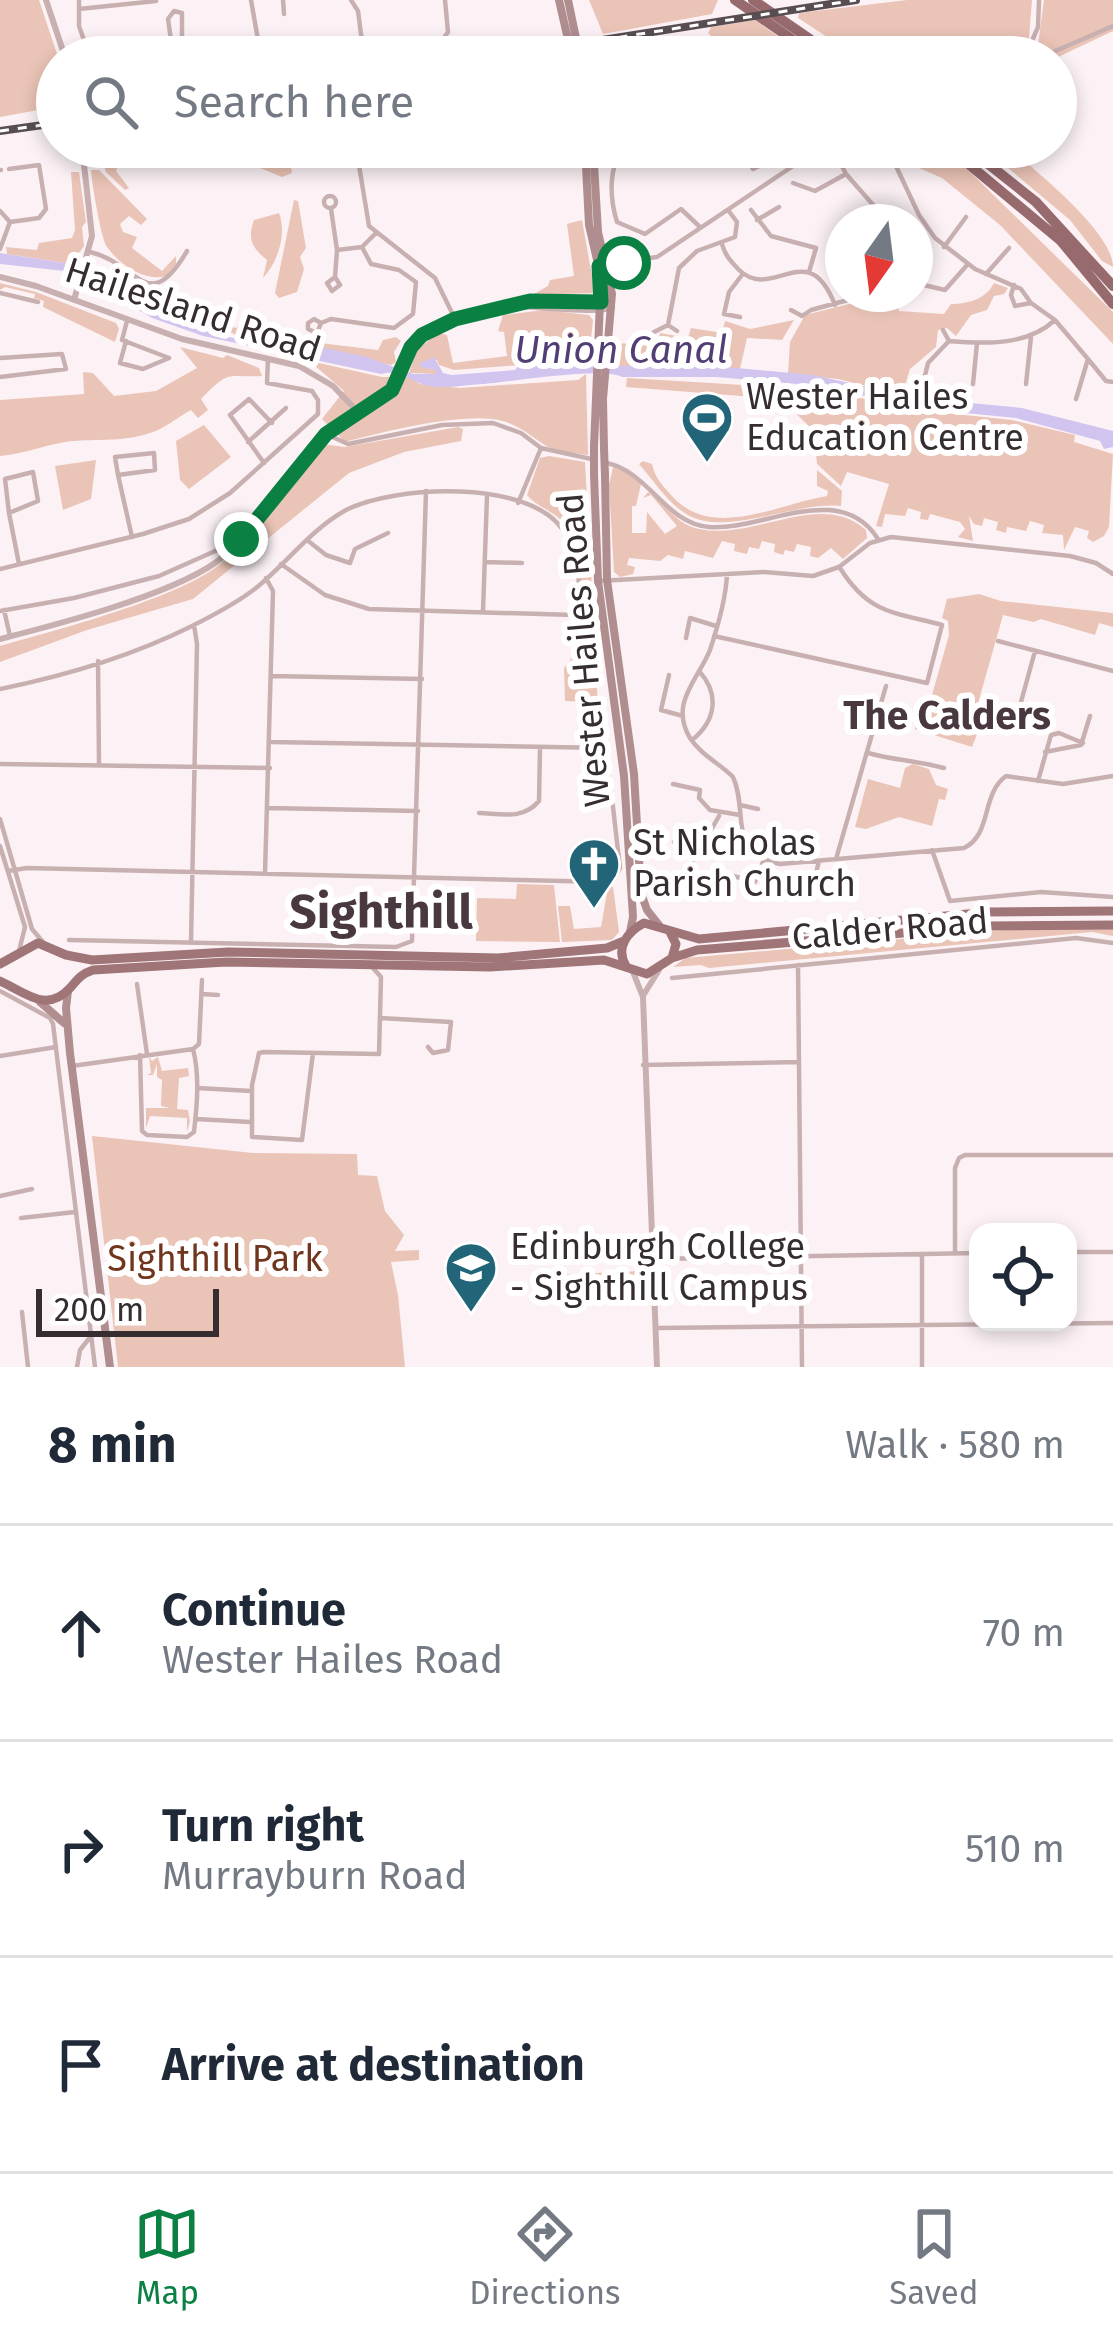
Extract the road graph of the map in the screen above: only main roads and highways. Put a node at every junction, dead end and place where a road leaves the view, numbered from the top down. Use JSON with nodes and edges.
{"nodes":[{"id":1,"x":563,"y":0,"type":"edge"},
{"id":2,"x":735,"y":0,"type":"edge"},
{"id":3,"x":753,"y":0,"type":"edge"},
{"id":4,"x":571,"y":36,"type":"edge"},
{"id":5,"x":787,"y":36,"type":"edge"},
{"id":6,"x":805,"y":36,"type":"edge"},
{"id":7,"x":591,"y":168,"type":"edge"},
{"id":8,"x":973,"y":168,"type":"edge"},
{"id":9,"x":993,"y":168,"type":"edge"},
{"id":10,"x":603,"y":265,"type":"junction"},
{"id":11,"x":1113,"y":286,"type":"edge"},
{"id":12,"x":1113,"y":304,"type":"edge"},
{"id":13,"x":602,"y":360,"type":"junction"},
{"id":14,"x":603,"y":581,"type":"junction"},
{"id":15,"x":1113,"y":911,"type":"edge"},
{"id":16,"x":1113,"y":925,"type":"edge"},
{"id":17,"x":664,"y":929,"type":"junction"},
{"id":18,"x":627,"y":938,"type":"junction"},
{"id":19,"x":16,"y":954,"type":"junction"},
{"id":20,"x":66,"y":956,"type":"junction"},
{"id":21,"x":672,"y":958,"type":"junction"},
{"id":22,"x":0,"y":964,"type":"edge"},
{"id":23,"x":630,"y":970,"type":"junction"},
{"id":24,"x":6,"y":983,"type":"edge"},
{"id":25,"x":70,"y":988,"type":"junction"},
{"id":26,"x":40,"y":1007,"type":"junction"},
{"id":27,"x":68,"y":1030,"type":"junction"},
{"id":28,"x":110,"y":1367,"type":"edge"}],
"edges":[{"from":1,"to":4,"type":"main road"},
{"from":2,"to":5,"type":"highway"},
{"from":3,"to":6,"type":"highway"},
{"from":7,"to":10,"type":"main road","name":"Wester Hailes Road"},
{"from":8,"to":12,"type":"highway"},
{"from":9,"to":11,"type":"highway"},
{"from":10,"to":13,"type":"main road","name":"Wester Hailes Road"},
{"from":10,"to":13,"type":"main road","name":"Wester Hailes Road"},
{"from":13,"to":14,"type":"main road","name":"Wester Hailes Road","bridge":true},
{"from":14,"to":17,"type":"main road","name":"Wester Hailes Road"},
{"from":14,"to":18,"type":"main road","name":"Wester Hailes Road"},
{"from":15,"to":17,"type":"main road","name":"Calder Road"},
{"from":16,"to":21,"type":"main road","name":"Calder Road"},
{"from":17,"to":18,"type":"main road"},
{"from":17,"to":21,"type":"main road"},
{"from":18,"to":20,"type":"main road"},
{"from":18,"to":23,"type":"main road"},
{"from":19,"to":20,"type":"main road"},
{"from":19,"to":22,"type":"main road"},
{"from":19,"to":24,"type":"main road"},
{"from":20,"to":25,"type":"main road"},
{"from":21,"to":23,"type":"main road"},
{"from":23,"to":25,"type":"main road"},
{"from":24,"to":26,"type":"main road"},
{"from":25,"to":26,"type":"main road"},
{"from":25,"to":27,"type":"main road"},
{"from":26,"to":27,"type":"main road"},
{"from":27,"to":28,"type":"main road"}]}
